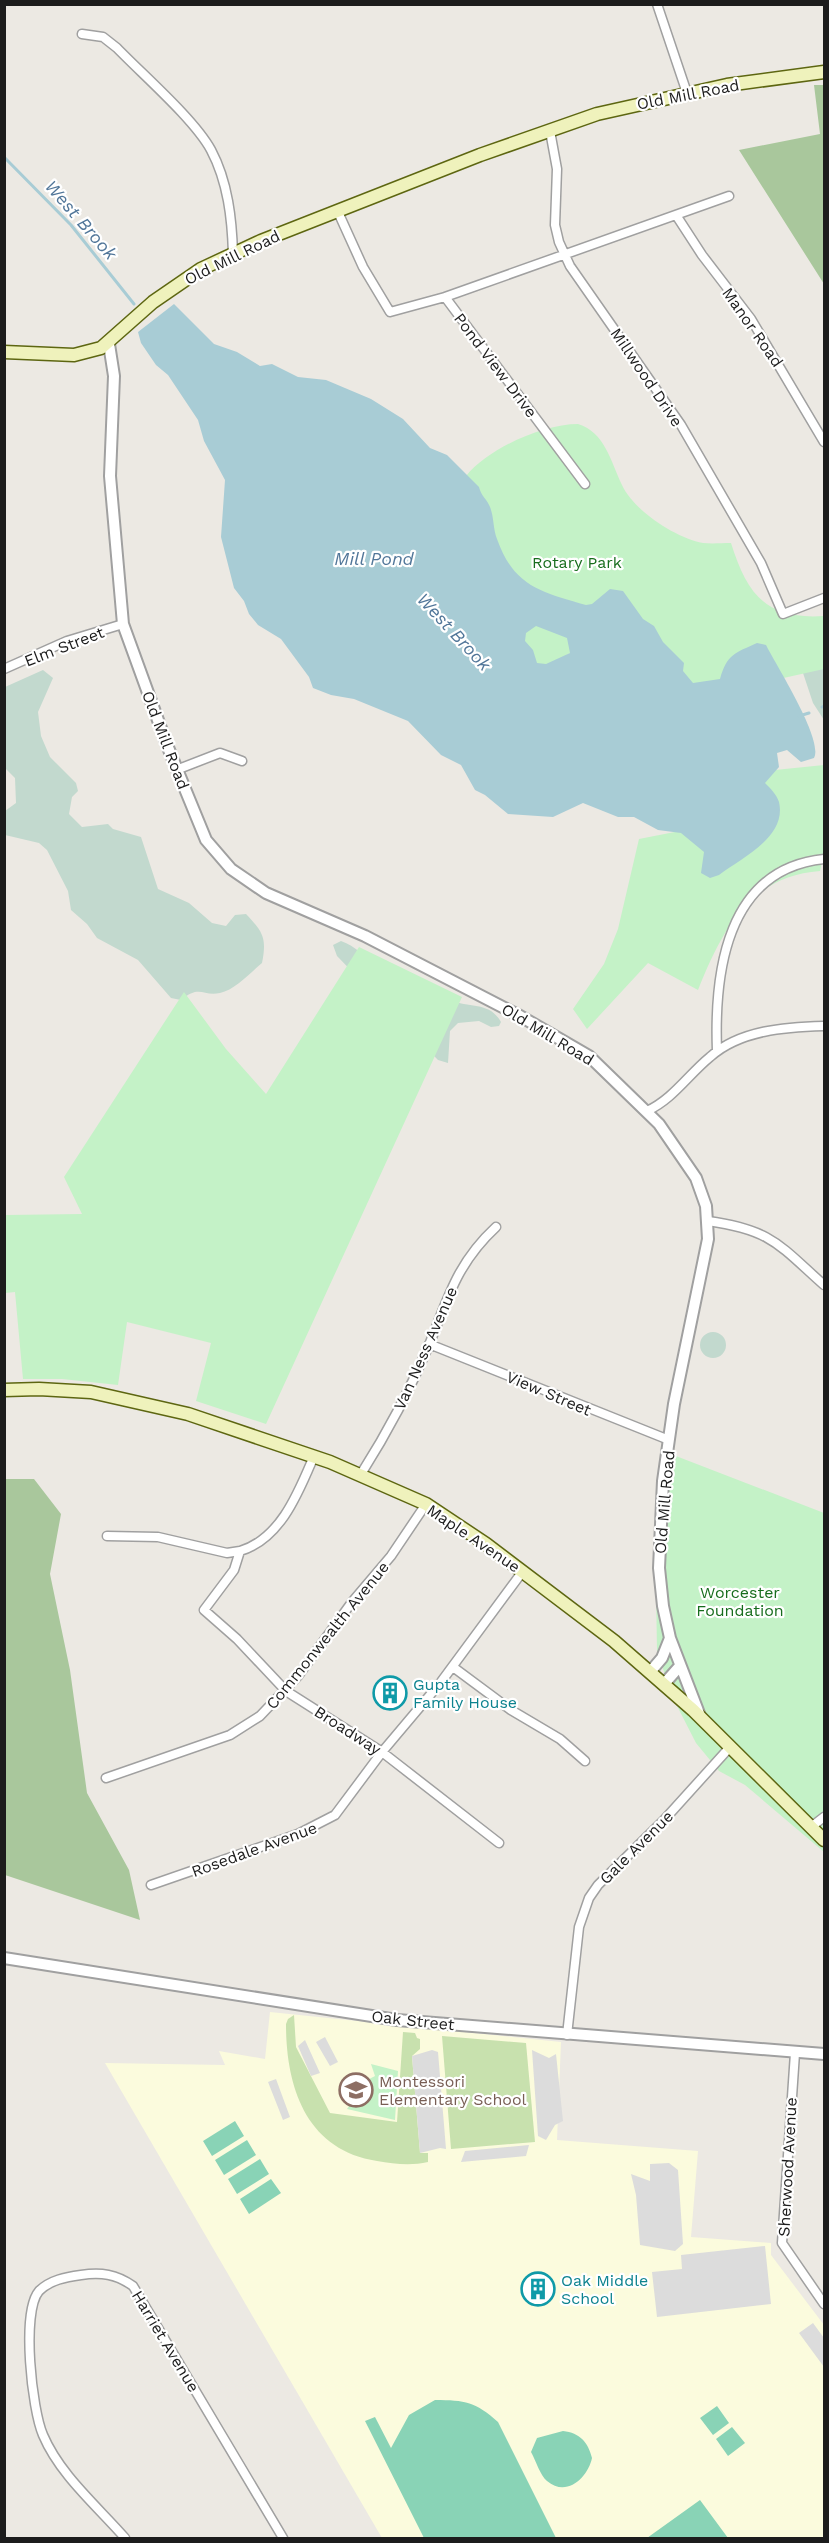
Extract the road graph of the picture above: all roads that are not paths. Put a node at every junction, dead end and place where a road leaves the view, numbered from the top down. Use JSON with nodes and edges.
{"nodes":[{"id":1,"x":657,"y":4,"type":"edge"},
{"id":2,"x":82,"y":34,"type":"dead end"},
{"id":3,"x":825,"y":72,"type":"edge"},
{"id":4,"x":687,"y":93,"type":"junction"},
{"id":5,"x":550,"y":131,"type":"junction"},
{"id":6,"x":729,"y":196,"type":"dead end"},
{"id":7,"x":338,"y":212,"type":"junction"},
{"id":8,"x":676,"y":215,"type":"junction"},
{"id":9,"x":233,"y":254,"type":"junction"},
{"id":10,"x":564,"y":254,"type":"junction"},
{"id":11,"x":445,"y":297,"type":"junction"},
{"id":12,"x":109,"y":344,"type":"junction"},
{"id":13,"x":4,"y":352,"type":"edge"},
{"id":14,"x":825,"y":442,"type":"edge"},
{"id":15,"x":585,"y":484,"type":"dead end"},
{"id":16,"x":825,"y":598,"type":"edge"},
{"id":17,"x":123,"y":624,"type":"junction"},
{"id":18,"x":4,"y":669,"type":"edge"},
{"id":19,"x":242,"y":761,"type":"dead end"},
{"id":20,"x":177,"y":770,"type":"junction"},
{"id":21,"x":825,"y":859,"type":"edge"},
{"id":22,"x":825,"y":1026,"type":"edge"},
{"id":23,"x":717,"y":1051,"type":"junction"},
{"id":24,"x":647,"y":1111,"type":"junction"},
{"id":25,"x":708,"y":1221,"type":"junction"},
{"id":26,"x":496,"y":1227,"type":"dead end"},
{"id":27,"x":825,"y":1285,"type":"edge"},
{"id":28,"x":429,"y":1344,"type":"junction"},
{"id":29,"x":4,"y":1390,"type":"edge"},
{"id":30,"x":669,"y":1440,"type":"junction"},
{"id":31,"x":314,"y":1456,"type":"junction"},
{"id":32,"x":361,"y":1474,"type":"junction"},
{"id":33,"x":426,"y":1504,"type":"junction"},
{"id":34,"x":107,"y":1536,"type":"dead end"},
{"id":35,"x":240,"y":1551,"type":"junction"},
{"id":36,"x":523,"y":1571,"type":"junction"},
{"id":37,"x":670,"y":1638,"type":"junction"},
{"id":38,"x":453,"y":1666,"type":"junction"},
{"id":39,"x":679,"y":1667,"type":"junction"},
{"id":40,"x":650,"y":1672,"type":"junction"},
{"id":41,"x":664,"y":1684,"type":"junction"},
{"id":42,"x":286,"y":1691,"type":"junction"},
{"id":43,"x":700,"y":1718,"type":"junction"},
{"id":44,"x":730,"y":1747,"type":"junction"},
{"id":45,"x":382,"y":1752,"type":"junction"},
{"id":46,"x":585,"y":1761,"type":"dead end"},
{"id":47,"x":106,"y":1778,"type":"dead end"},
{"id":48,"x":825,"y":1817,"type":"edge"},
{"id":49,"x":811,"y":1827,"type":"junction"},
{"id":50,"x":825,"y":1840,"type":"edge"},
{"id":51,"x":499,"y":1843,"type":"dead end"},
{"id":52,"x":151,"y":1885,"type":"dead end"},
{"id":53,"x":4,"y":1958,"type":"edge"},
{"id":54,"x":567,"y":2035,"type":"junction"},
{"id":55,"x":795,"y":2053,"type":"junction"},
{"id":56,"x":825,"y":2055,"type":"edge"},
{"id":57,"x":825,"y":2304,"type":"edge"},
{"id":58,"x":125,"y":2538,"type":"edge"},
{"id":59,"x":283,"y":2538,"type":"edge"}],
"edges":[{"from":1,"to":4,"type":"street"},
{"from":2,"to":9,"type":"street"},
{"from":3,"to":4,"type":"main road","name":"Old Mill Road"},
{"from":4,"to":5,"type":"main road","name":"Old Mill Road"},
{"from":5,"to":7,"type":"main road","name":"Old Mill Road"},
{"from":5,"to":10,"type":"street","name":"Millwood Drive"},
{"from":6,"to":8,"type":"street"},
{"from":7,"to":9,"type":"main road","name":"Old Mill Road"},
{"from":7,"to":11,"type":"street","name":"Pond View Drive"},
{"from":8,"to":10,"type":"street"},
{"from":8,"to":14,"type":"street","name":"Manor Road"},
{"from":9,"to":12,"type":"main road","name":"Old Mill Road"},
{"from":10,"to":11,"type":"street"},
{"from":10,"to":16,"type":"street","name":"Millwood Drive"},
{"from":11,"to":15,"type":"street","name":"Pond View Drive"},
{"from":12,"to":13,"type":"main road"},
{"from":12,"to":17,"type":"street","name":"Old Mill Road"},
{"from":17,"to":18,"type":"street","name":"Elm Street"},
{"from":17,"to":20,"type":"street","name":"Old Mill Road"},
{"from":19,"to":20,"type":"street"},
{"from":20,"to":24,"type":"street","name":"Old Mill Road"},
{"from":21,"to":23,"type":"street"},
{"from":22,"to":23,"type":"street"},
{"from":23,"to":24,"type":"street"},
{"from":24,"to":25,"type":"street","name":"Old Mill Road"},
{"from":25,"to":27,"type":"street"},
{"from":25,"to":30,"type":"street","name":"Old Mill Road"},
{"from":26,"to":28,"type":"street","name":"Van Ness Avenue"},
{"from":28,"to":30,"type":"street","name":"View Street"},
{"from":28,"to":32,"type":"street","name":"Van Ness Avenue"},
{"from":29,"to":31,"type":"main road","name":"Maple Avenue"},
{"from":30,"to":37,"type":"street","name":"Old Mill Road"},
{"from":31,"to":32,"type":"main road","name":"Maple Avenue"},
{"from":31,"to":35,"type":"street"},
{"from":32,"to":33,"type":"main road","name":"Maple Avenue"},
{"from":33,"to":36,"type":"main road","name":"Maple Avenue"},
{"from":33,"to":42,"type":"street","name":"Commonwealth Avenue"},
{"from":34,"to":35,"type":"street"},
{"from":35,"to":42,"type":"street","name":"Broadway"},
{"from":36,"to":38,"type":"street","name":"Rosedale Avenue"},
{"from":36,"to":40,"type":"main road","name":"Maple Avenue"},
{"from":37,"to":39,"type":"street","name":"Old Mill Road"},
{"from":37,"to":40,"type":"street"},
{"from":38,"to":45,"type":"street","name":"Rosedale Avenue"},
{"from":38,"to":46,"type":"street"},
{"from":39,"to":41,"type":"street"},
{"from":39,"to":43,"type":"street","name":"Old Mill Road"},
{"from":40,"to":41,"type":"main road","name":"Maple Avenue"},
{"from":41,"to":43,"type":"main road","name":"Maple Avenue"},
{"from":42,"to":45,"type":"street","name":"Broadway"},
{"from":42,"to":47,"type":"street","name":"Commonwealth Avenue"},
{"from":43,"to":44,"type":"main road","name":"Maple Avenue"},
{"from":44,"to":49,"type":"main road","name":"Maple Avenue"},
{"from":44,"to":54,"type":"street","name":"Gale Avenue"},
{"from":45,"to":51,"type":"street","name":"Broadway"},
{"from":45,"to":52,"type":"street","name":"Rosedale Avenue"},
{"from":48,"to":49,"type":"street"},
{"from":49,"to":50,"type":"main road","name":"Maple Avenue"},
{"from":53,"to":54,"type":"street","name":"Oak Street"},
{"from":54,"to":55,"type":"street","name":"Oak Street"},
{"from":55,"to":56,"type":"street","name":"Oak Street"},
{"from":55,"to":57,"type":"street","name":"Sherwood Avenue"},
{"from":58,"to":59,"type":"street","name":"Harriet Avenue"}]}
